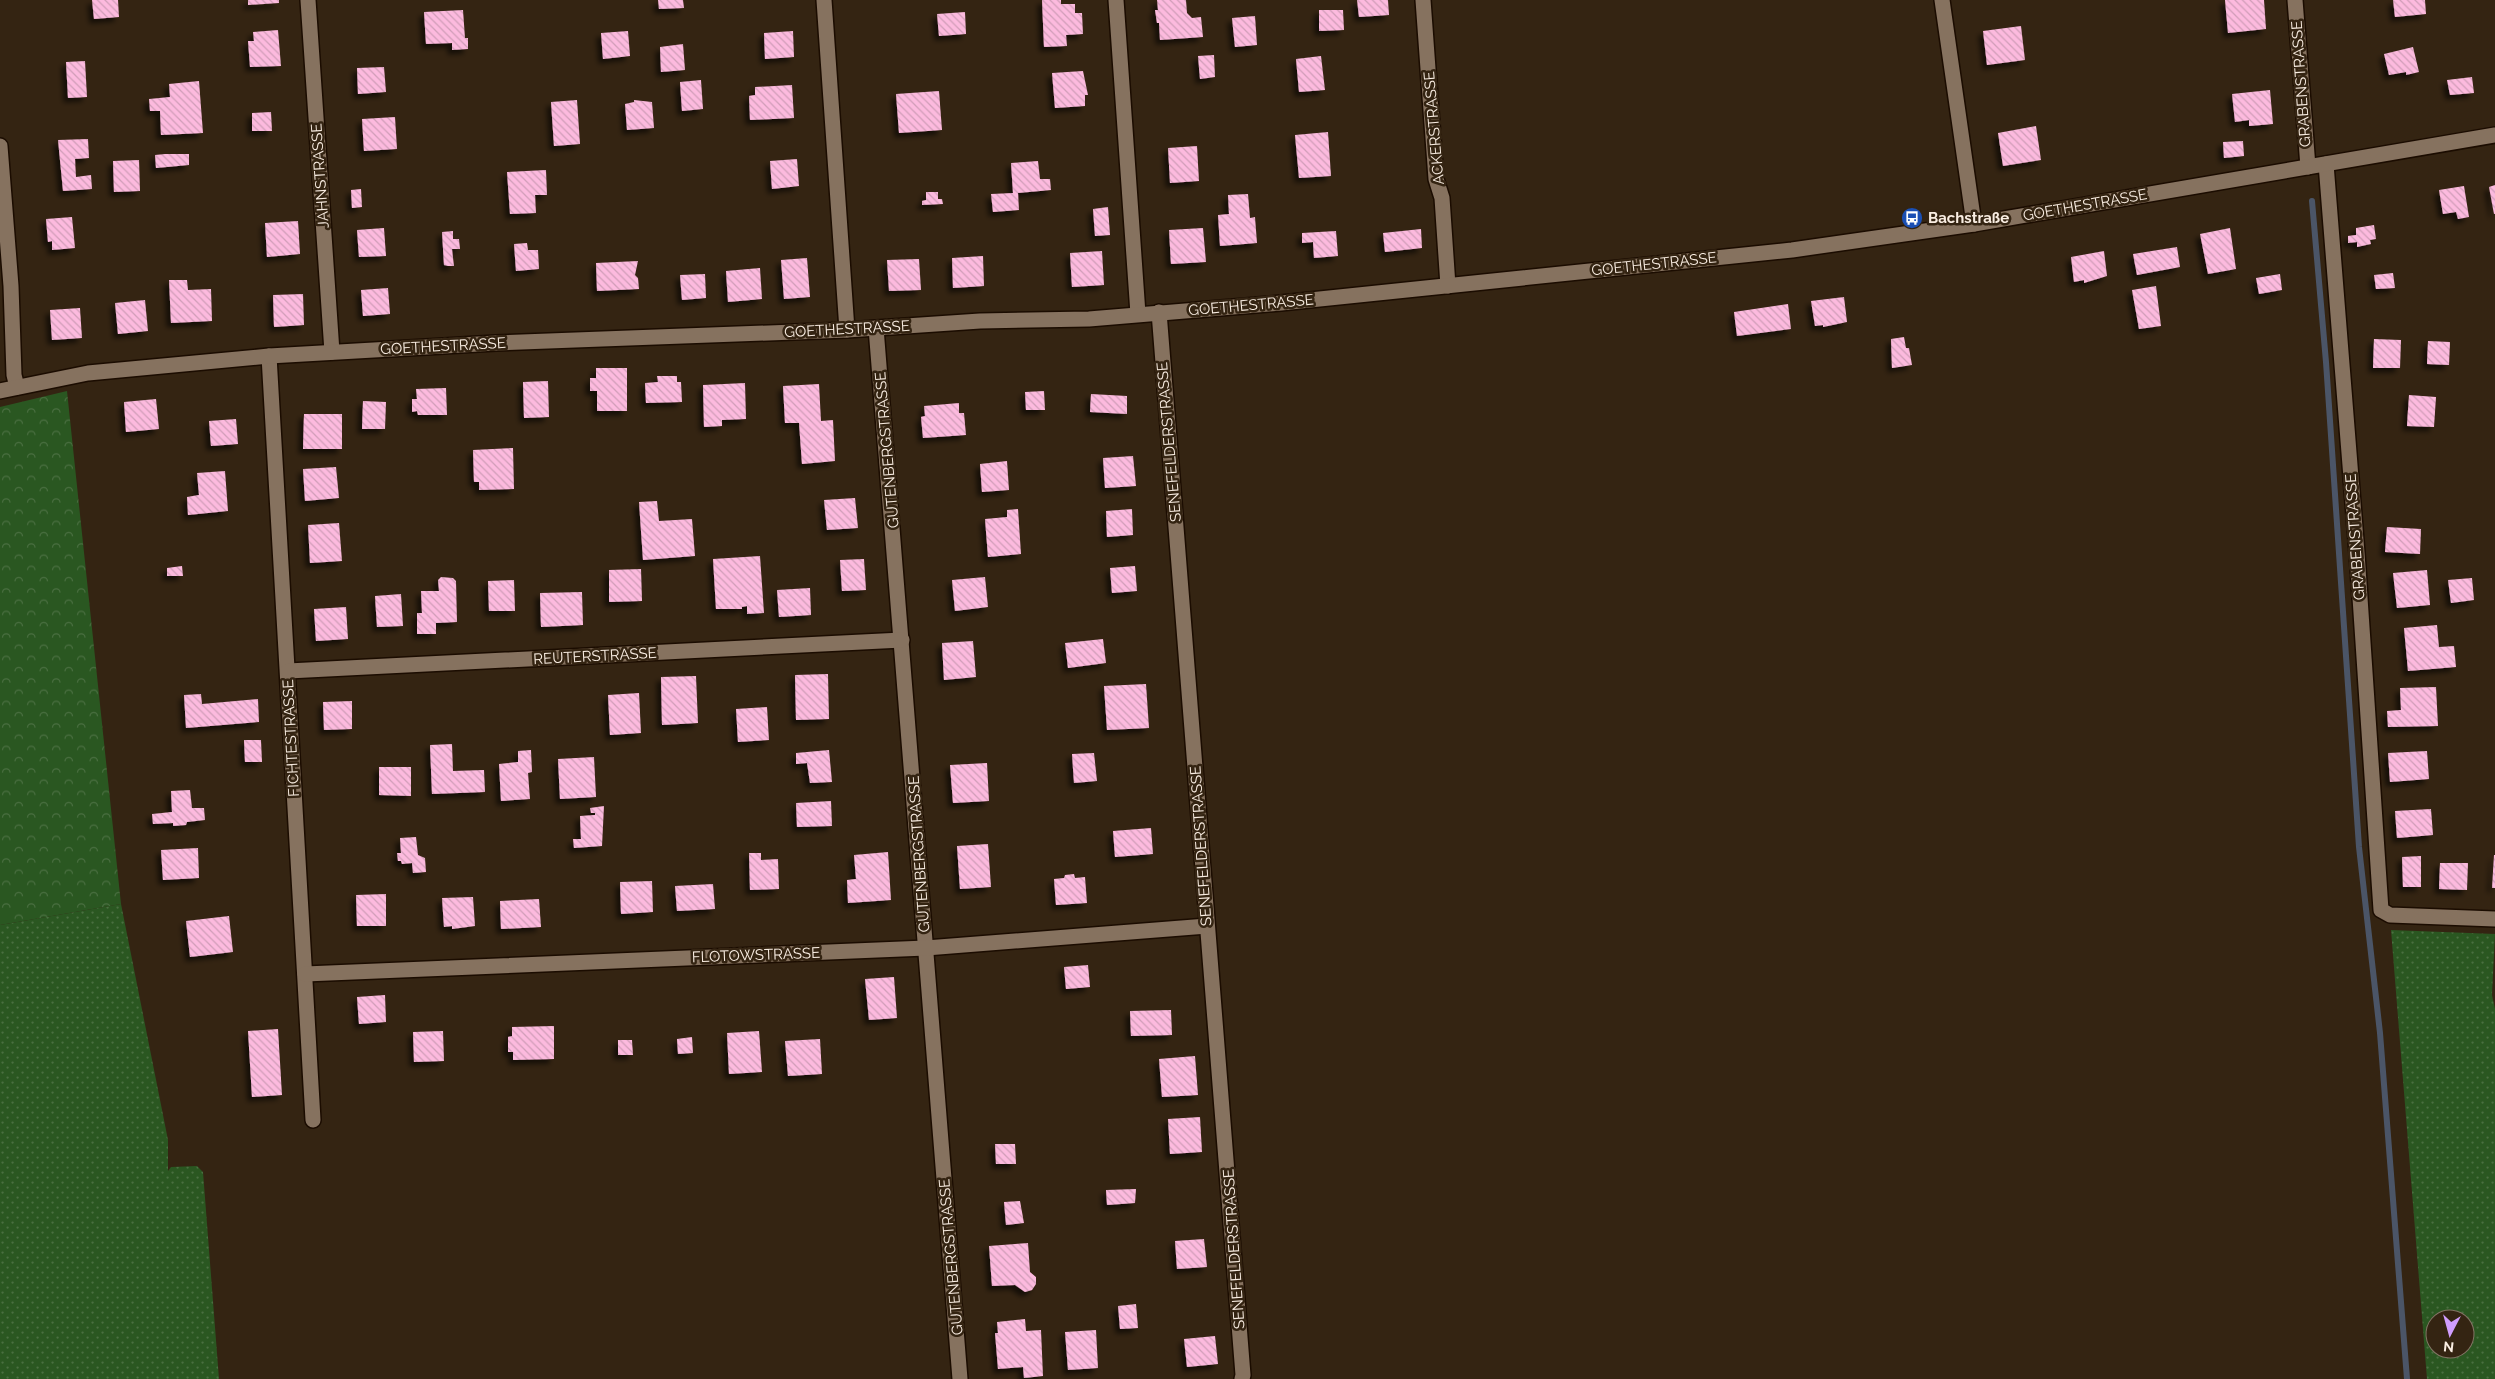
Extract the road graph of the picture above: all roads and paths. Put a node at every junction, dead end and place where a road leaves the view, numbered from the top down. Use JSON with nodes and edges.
{"nodes":[{"id":1,"x":308,"y":0,"type":"edge"},
{"id":2,"x":824,"y":0,"type":"edge"},
{"id":3,"x":1116,"y":0,"type":"edge"},
{"id":4,"x":1424,"y":0,"type":"edge"},
{"id":5,"x":1942,"y":0,"type":"edge"},
{"id":6,"x":2295,"y":0,"type":"edge"},
{"id":7,"x":2495,"y":135,"type":"edge"},
{"id":8,"x":0,"y":146,"type":"edge"},
{"id":9,"x":2326,"y":164,"type":"junction"},
{"id":10,"x":2308,"y":167,"type":"junction"},
{"id":11,"x":1974,"y":224,"type":"junction"},
{"id":12,"x":1448,"y":286,"type":"junction"},
{"id":13,"x":1159,"y":312,"type":"junction"},
{"id":14,"x":1138,"y":314,"type":"junction"},
{"id":15,"x":876,"y":328,"type":"junction"},
{"id":16,"x":847,"y":330,"type":"junction"},
{"id":17,"x":332,"y":352,"type":"junction"},
{"id":18,"x":269,"y":356,"type":"junction"},
{"id":19,"x":16,"y":387,"type":"junction"},
{"id":20,"x":0,"y":391,"type":"edge"},
{"id":21,"x":902,"y":640,"type":"junction"},
{"id":22,"x":288,"y":671,"type":"junction"},
{"id":23,"x":2495,"y":919,"type":"edge"},
{"id":24,"x":1207,"y":926,"type":"junction"},
{"id":25,"x":926,"y":948,"type":"junction"},
{"id":26,"x":305,"y":974,"type":"junction"},
{"id":27,"x":312,"y":1120,"type":"dead end"},
{"id":28,"x":960,"y":1379,"type":"edge"},
{"id":29,"x":1242,"y":1379,"type":"edge"}],
"edges":[{"from":1,"to":17,"type":"street","name":"JAHNSTRASSE"},
{"from":2,"to":16,"type":"street"},
{"from":3,"to":14,"type":"street"},
{"from":4,"to":12,"type":"street","name":"ACKERSTRASSE"},
{"from":5,"to":11,"type":"street"},
{"from":6,"to":10,"type":"street","name":"GRABENSTRASSE"},
{"from":7,"to":9,"type":"street","name":"GOETHESTRASSE"},
{"from":8,"to":19,"type":"street"},
{"from":9,"to":10,"type":"street","name":"GOETHESTRASSE"},
{"from":9,"to":23,"type":"street","name":"GRABENSTRASSE"},
{"from":10,"to":11,"type":"street","name":"GOETHESTRASSE"},
{"from":11,"to":12,"type":"street","name":"GOETHESTRASSE"},
{"from":12,"to":13,"type":"street","name":"GOETHESTRASSE"},
{"from":13,"to":14,"type":"street","name":"GOETHESTRASSE"},
{"from":13,"to":24,"type":"street","name":"SENEFELDERSTRASSE"},
{"from":14,"to":15,"type":"street","name":"GOETHESTRASSE"},
{"from":15,"to":16,"type":"street","name":"GOETHESTRASSE"},
{"from":15,"to":21,"type":"street","name":"GUTENBERGSTRASSE"},
{"from":16,"to":17,"type":"street","name":"GOETHESTRASSE"},
{"from":17,"to":18,"type":"street","name":"GOETHESTRASSE"},
{"from":18,"to":19,"type":"street","name":"GOETHESTRASSE"},
{"from":18,"to":22,"type":"street","name":"FICHTESTRASSE"},
{"from":19,"to":20,"type":"street","name":"GOETHESTRASSE"},
{"from":21,"to":22,"type":"street","name":"REUTERSTRASSE"},
{"from":21,"to":25,"type":"street","name":"GUTENBERGSTRASSE"},
{"from":22,"to":26,"type":"street","name":"FICHTESTRASSE"},
{"from":24,"to":25,"type":"street","name":"FLOTOWSTRASSE"},
{"from":24,"to":29,"type":"street","name":"SENEFELDERSTRASSE"},
{"from":25,"to":26,"type":"street","name":"FLOTOWSTRASSE"},
{"from":25,"to":28,"type":"street","name":"GUTENBERGSTRASSE"},
{"from":26,"to":27,"type":"street","name":"FICHTESTRASSE"}]}
